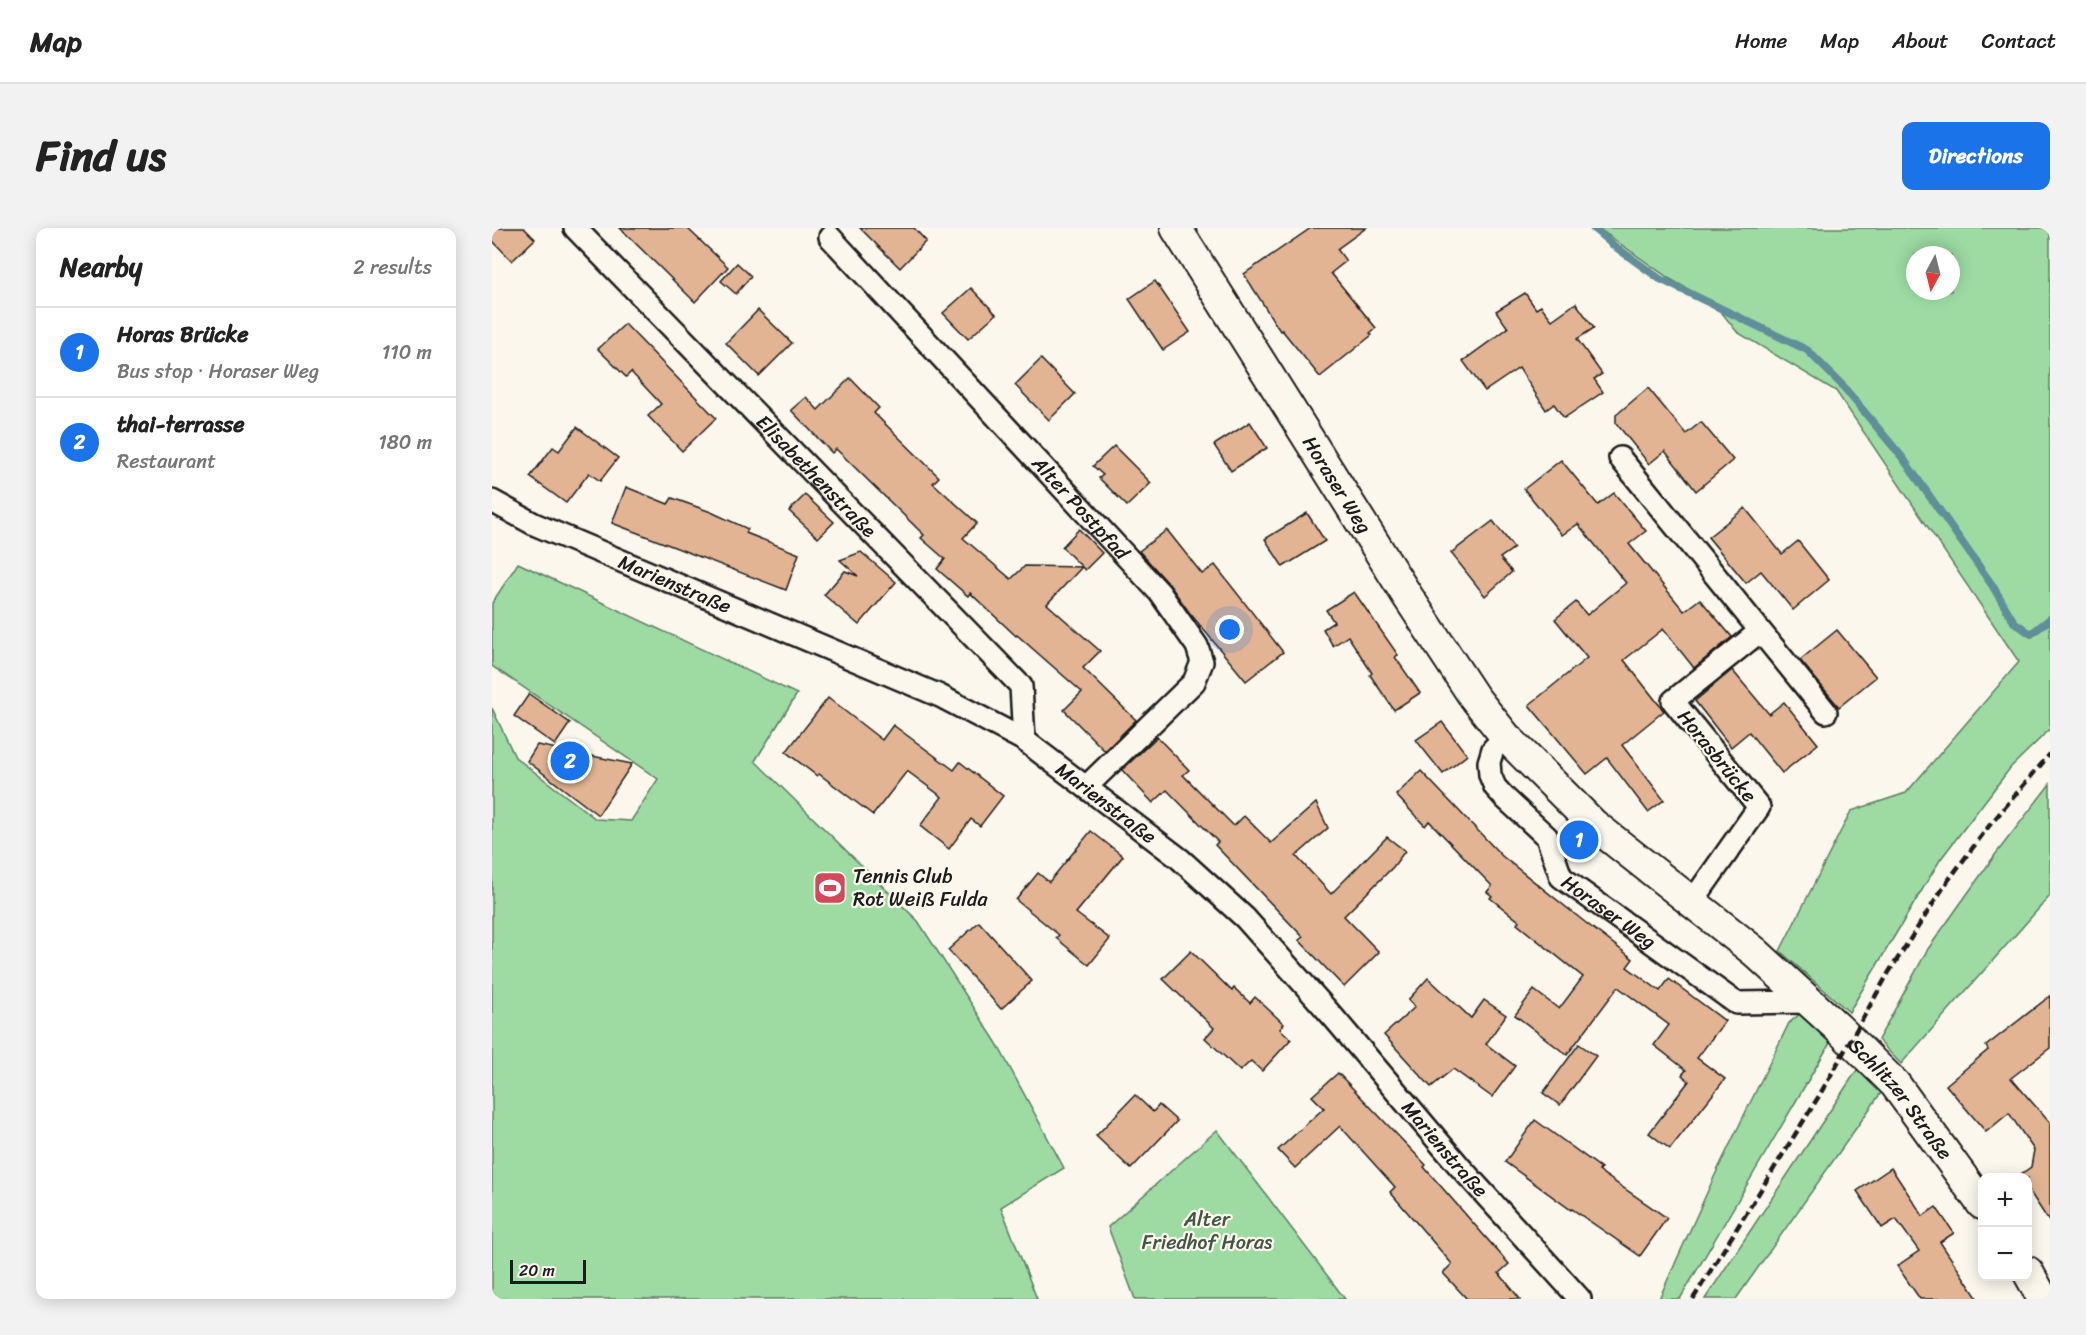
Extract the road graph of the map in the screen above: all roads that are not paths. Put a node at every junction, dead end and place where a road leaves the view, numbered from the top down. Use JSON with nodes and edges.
{"nodes":[{"id":1,"x":575,"y":228,"type":"edge"},
{"id":2,"x":1176,"y":228,"type":"edge"},
{"id":3,"x":830,"y":237,"type":"dead end"},
{"id":4,"x":1620,"y":458,"type":"dead end"},
{"id":5,"x":492,"y":501,"type":"edge"},
{"id":6,"x":1759,"y":632,"type":"junction"},
{"id":7,"x":1826,"y":712,"type":"dead end"},
{"id":8,"x":1506,"y":737,"type":"junction"},
{"id":9,"x":1024,"y":740,"type":"junction"},
{"id":10,"x":1086,"y":787,"type":"junction"},
{"id":11,"x":1692,"y":902,"type":"junction"},
{"id":12,"x":1810,"y":1002,"type":"junction"},
{"id":13,"x":1837,"y":1027,"type":"joint"},
{"id":14,"x":1978,"y":1197,"type":"edge"},
{"id":15,"x":2032,"y":1279,"type":"edge"},
{"id":16,"x":1580,"y":1299,"type":"edge"},
{"id":17,"x":2043,"y":1299,"type":"edge"}],
"edges":[{"from":1,"to":9,"type":"street","name":"Elisabethenstraße"},
{"from":2,"to":8,"type":"main road","name":"Horaser Weg"},
{"from":3,"to":10,"type":"street","name":"Alter Postpfad"},
{"from":4,"to":6,"type":"street"},
{"from":5,"to":9,"type":"street","name":"Marienstraße"},
{"from":6,"to":7,"type":"street"},
{"from":6,"to":11,"type":"street","name":"Horasbrücke"},
{"from":8,"to":11,"type":"main road","name":"Horaser Weg"},
{"from":8,"to":12,"type":"street","name":"Horaser Weg"},
{"from":9,"to":10,"type":"street","name":"Marienstraße"},
{"from":10,"to":16,"type":"street","name":"Marienstraße"},
{"from":11,"to":12,"type":"main road","name":"Horaser Weg"},
{"from":12,"to":13,"type":"main road","name":"Horaser Weg"},
{"from":13,"to":14,"type":"main road","name":"Schlitzer Straße"},
{"from":15,"to":17,"type":"main road"}]}
